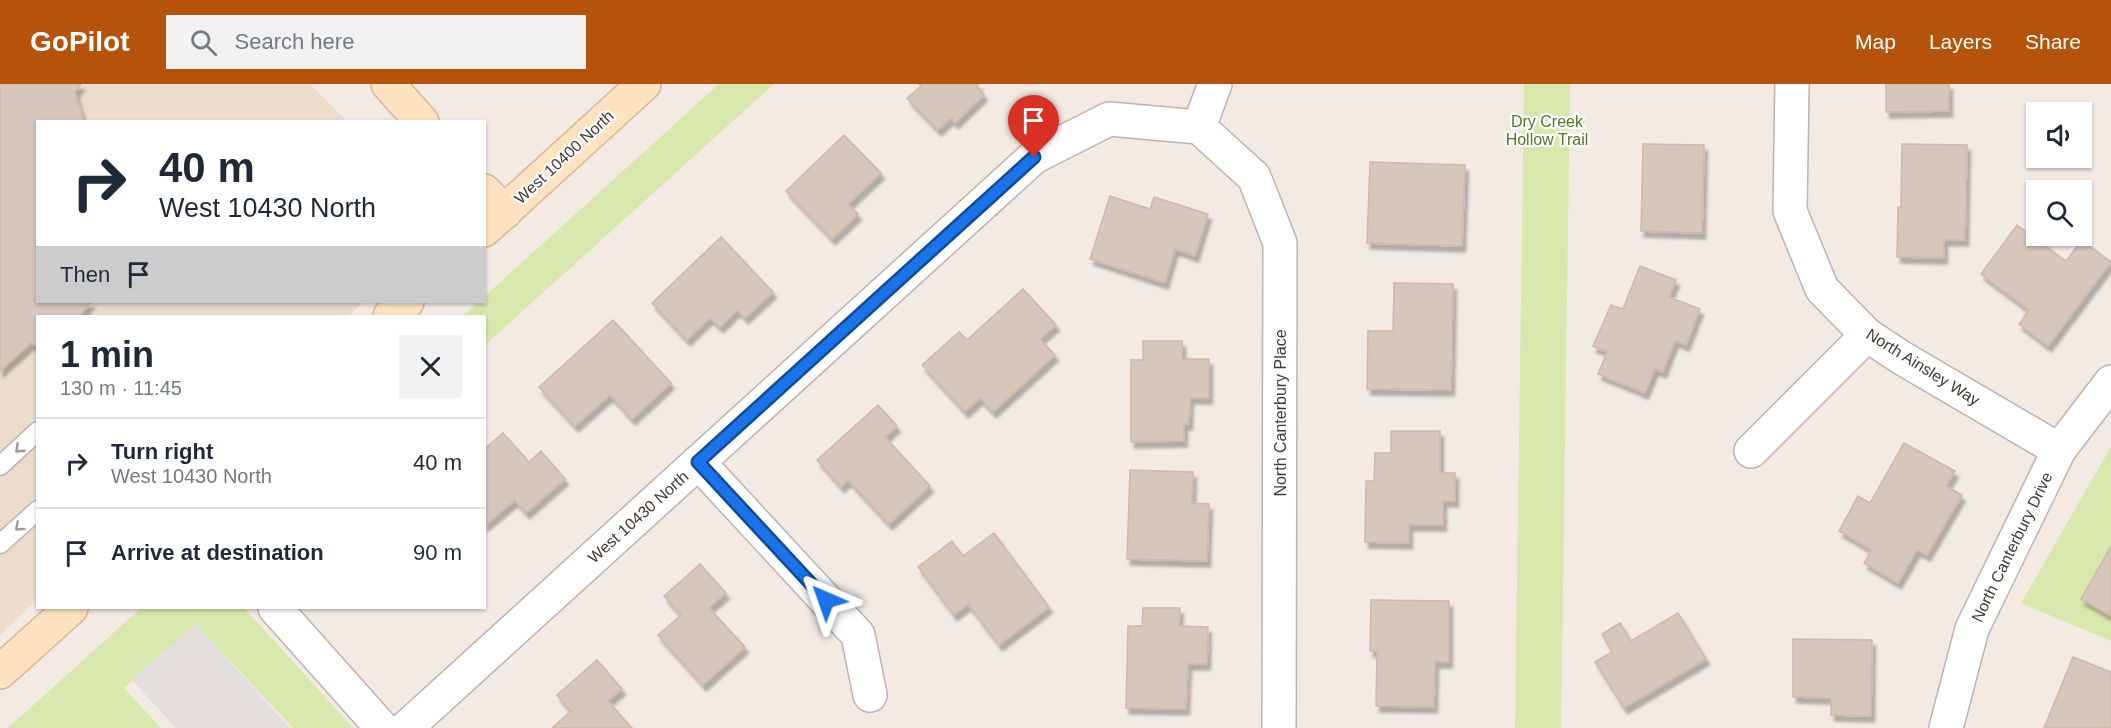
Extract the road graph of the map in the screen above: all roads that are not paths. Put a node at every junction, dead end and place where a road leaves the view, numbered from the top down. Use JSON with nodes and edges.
{"nodes":[{"id":1,"x":387,"y":84,"type":"edge"},
{"id":2,"x":644,"y":84,"type":"edge"},
{"id":3,"x":1215,"y":84,"type":"edge"},
{"id":4,"x":1792,"y":84,"type":"edge"},
{"id":5,"x":420,"y":120,"type":"edge"},
{"id":6,"x":1199,"y":127,"type":"junction"},
{"id":7,"x":491,"y":211,"type":"edge"},
{"id":8,"x":406,"y":303,"type":"edge"},
{"id":9,"x":391,"y":315,"type":"edge"},
{"id":10,"x":1867,"y":335,"type":"junction"},
{"id":11,"x":2111,"y":382,"type":"edge"},
{"id":12,"x":36,"y":433,"type":"edge"},
{"id":13,"x":2059,"y":450,"type":"junction"},
{"id":14,"x":1751,"y":451,"type":"dead end"},
{"id":15,"x":698,"y":462,"type":"junction"},
{"id":16,"x":0,"y":466,"type":"edge"},
{"id":17,"x":36,"y":512,"type":"edge"},
{"id":18,"x":0,"y":544,"type":"edge"},
{"id":19,"x":70,"y":609,"type":"edge"},
{"id":20,"x":276,"y":609,"type":"edge"},
{"id":21,"x":0,"y":672,"type":"edge"},
{"id":22,"x":870,"y":695,"type":"dead end"},
{"id":23,"x":382,"y":728,"type":"edge"},
{"id":24,"x":406,"y":728,"type":"edge"},
{"id":25,"x":1279,"y":728,"type":"edge"},
{"id":26,"x":1946,"y":728,"type":"edge"}],
"edges":[{"from":1,"to":5,"type":"street"},
{"from":2,"to":7,"type":"street","name":"West 10400 North"},
{"from":3,"to":6,"type":"street"},
{"from":4,"to":10,"type":"street","name":"North Ainsley Way"},
{"from":6,"to":15,"type":"street","name":"West 10430 North"},
{"from":6,"to":25,"type":"street","name":"North Canterbury Place"},
{"from":8,"to":9,"type":"street"},
{"from":10,"to":13,"type":"street","name":"North Ainsley Way"},
{"from":10,"to":14,"type":"street"},
{"from":11,"to":13,"type":"street","name":"North Canterbury Drive"},
{"from":12,"to":16,"type":"lane","one_way":true},
{"from":13,"to":26,"type":"street","name":"North Canterbury Drive"},
{"from":15,"to":22,"type":"street"},
{"from":15,"to":24,"type":"street","name":"West 10430 North"},
{"from":17,"to":18,"type":"lane","one_way":true},
{"from":19,"to":21,"type":"street"},
{"from":20,"to":23,"type":"street"}]}
